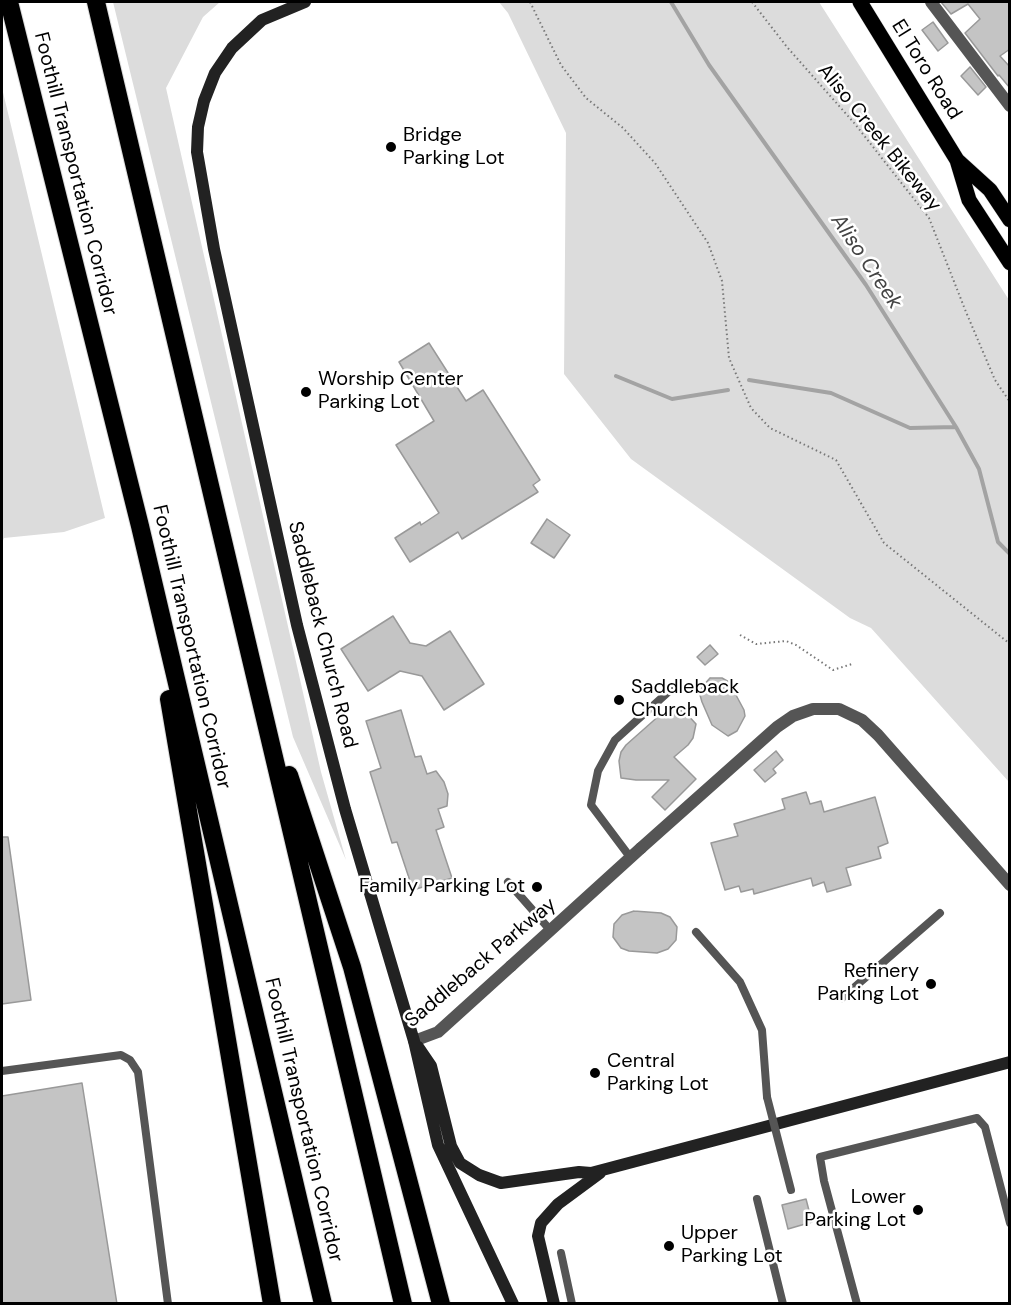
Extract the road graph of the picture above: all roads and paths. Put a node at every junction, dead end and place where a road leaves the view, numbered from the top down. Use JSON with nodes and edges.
{"nodes":[{"id":1,"x":9,"y":2,"type":"edge"},
{"id":2,"x":96,"y":2,"type":"edge"},
{"id":3,"x":305,"y":2,"type":"edge"},
{"id":4,"x":530,"y":2,"type":"edge"},
{"id":5,"x":752,"y":2,"type":"edge"},
{"id":6,"x":860,"y":2,"type":"edge"},
{"id":7,"x":931,"y":2,"type":"edge"},
{"id":8,"x":1010,"y":106,"type":"edge"},
{"id":9,"x":957,"y":160,"type":"junction"},
{"id":10,"x":1010,"y":220,"type":"edge"},
{"id":11,"x":1010,"y":263,"type":"edge"},
{"id":12,"x":1010,"y":402,"type":"edge"},
{"id":13,"x":140,"y":526,"type":"junction"},
{"id":14,"x":740,"y":634,"type":"dead end"},
{"id":15,"x":1010,"y":644,"type":"edge"},
{"id":16,"x":249,"y":654,"type":"junction"},
{"id":17,"x":852,"y":664,"type":"dead end"},
{"id":18,"x":676,"y":685,"type":"dead end"},
{"id":19,"x":630,"y":857,"type":"junction"},
{"id":20,"x":508,"y":882,"type":"dead end"},
{"id":21,"x":1010,"y":885,"type":"edge"},
{"id":22,"x":939,"y":913,"type":"dead end"},
{"id":23,"x":551,"y":931,"type":"junction"},
{"id":24,"x":696,"y":932,"type":"dead end"},
{"id":25,"x":842,"y":998,"type":"dead end"},
{"id":26,"x":414,"y":1041,"type":"junction"},
{"id":27,"x":1010,"y":1062,"type":"edge"},
{"id":28,"x":2,"y":1071,"type":"edge"},
{"id":29,"x":606,"y":1169,"type":"junction"},
{"id":30,"x":790,"y":1190,"type":"dead end"},
{"id":31,"x":758,"y":1199,"type":"dead end"},
{"id":32,"x":1010,"y":1223,"type":"edge"},
{"id":33,"x":561,"y":1252,"type":"dead end"},
{"id":34,"x":168,"y":1304,"type":"edge"},
{"id":35,"x":272,"y":1304,"type":"edge"},
{"id":36,"x":323,"y":1304,"type":"edge"},
{"id":37,"x":403,"y":1304,"type":"edge"},
{"id":38,"x":441,"y":1304,"type":"edge"},
{"id":39,"x":513,"y":1304,"type":"edge"},
{"id":40,"x":554,"y":1304,"type":"edge"},
{"id":41,"x":572,"y":1304,"type":"edge"},
{"id":42,"x":783,"y":1304,"type":"edge"},
{"id":43,"x":857,"y":1304,"type":"edge"}],
"edges":[{"from":1,"to":13,"type":"highway","name":"Foothill Transportation Corridor"},
{"from":2,"to":16,"type":"highway"},
{"from":3,"to":26,"type":"main road","name":"Saddleback Church Road"},
{"from":4,"to":15,"type":"path"},
{"from":5,"to":12,"type":"path","name":"Aliso Creek Bikeway"},
{"from":6,"to":9,"type":"main road","name":"El Toro Road"},
{"from":7,"to":8,"type":"street"},
{"from":9,"to":10,"type":"main road","name":"El Toro Road"},
{"from":9,"to":11,"type":"main road","name":"El Toro Road"},
{"from":13,"to":35,"type":"highway"},
{"from":13,"to":36,"type":"highway","name":"Foothill Transportation Corridor"},
{"from":14,"to":17,"type":"path"},
{"from":16,"to":37,"type":"highway"},
{"from":16,"to":38,"type":"highway"},
{"from":18,"to":19,"type":"lane"},
{"from":19,"to":21,"type":"street","name":"Saddleback Parkway"},
{"from":19,"to":23,"type":"street","name":"Saddleback Parkway"},
{"from":20,"to":23,"type":"lane"},
{"from":22,"to":25,"type":"lane"},
{"from":23,"to":26,"type":"street","name":"Saddleback Parkway"},
{"from":24,"to":30,"type":"lane","bridge":true},
{"from":26,"to":29,"type":"main road","name":"Saddleback Parkway"},
{"from":26,"to":39,"type":"main road","name":"Saddleback Church Road"},
{"from":27,"to":29,"type":"main road","name":"Saddleback Parkway"},
{"from":28,"to":34,"type":"lane"},
{"from":29,"to":40,"type":"main road"},
{"from":31,"to":42,"type":"lane"},
{"from":32,"to":43,"type":"lane"},
{"from":33,"to":41,"type":"lane"}]}
